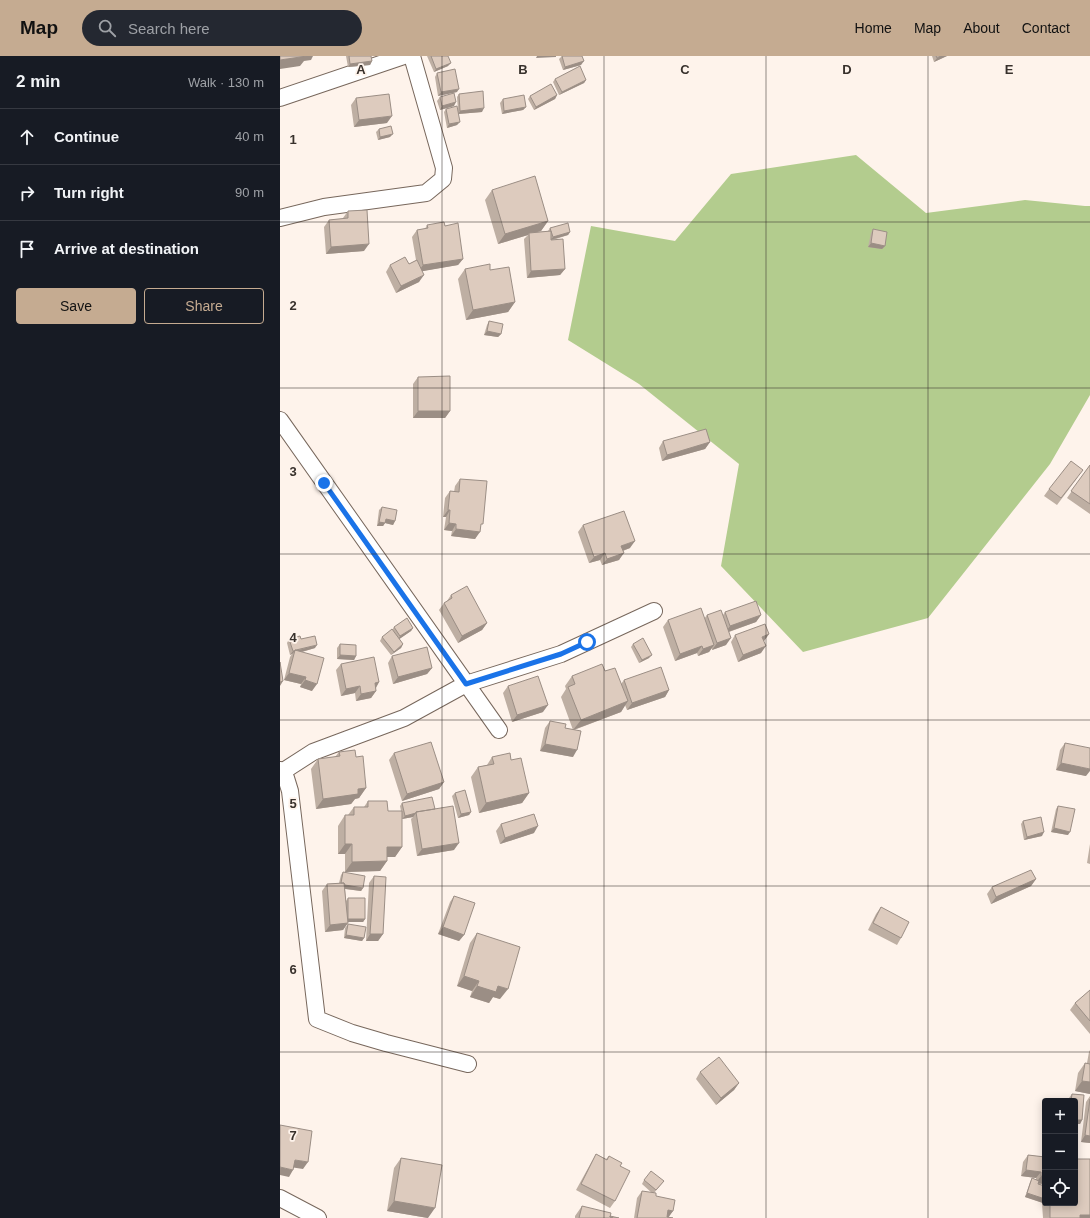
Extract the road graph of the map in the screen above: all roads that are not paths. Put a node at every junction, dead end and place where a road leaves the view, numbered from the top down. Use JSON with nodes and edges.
{"nodes":[{"id":1,"x":404,"y":56,"type":"edge"},
{"id":2,"x":412,"y":56,"type":"edge"},
{"id":3,"x":280,"y":98,"type":"edge"},
{"id":4,"x":280,"y":218,"type":"edge"},
{"id":5,"x":280,"y":420,"type":"edge"},
{"id":6,"x":654,"y":611,"type":"dead end"},
{"id":7,"x":466,"y":684,"type":"junction"},
{"id":8,"x":499,"y":730,"type":"dead end"},
{"id":9,"x":281,"y":771,"type":"edge"},
{"id":10,"x":468,"y":1064,"type":"dead end"},
{"id":11,"x":280,"y":1198,"type":"edge"},
{"id":12,"x":318,"y":1218,"type":"edge"}],
"edges":[{"from":1,"to":3,"type":"street"},
{"from":2,"to":4,"type":"street"},
{"from":5,"to":7,"type":"street"},
{"from":6,"to":7,"type":"street"},
{"from":7,"to":8,"type":"street"},
{"from":7,"to":9,"type":"street"},
{"from":9,"to":10,"type":"street"},
{"from":11,"to":12,"type":"street"}]}
